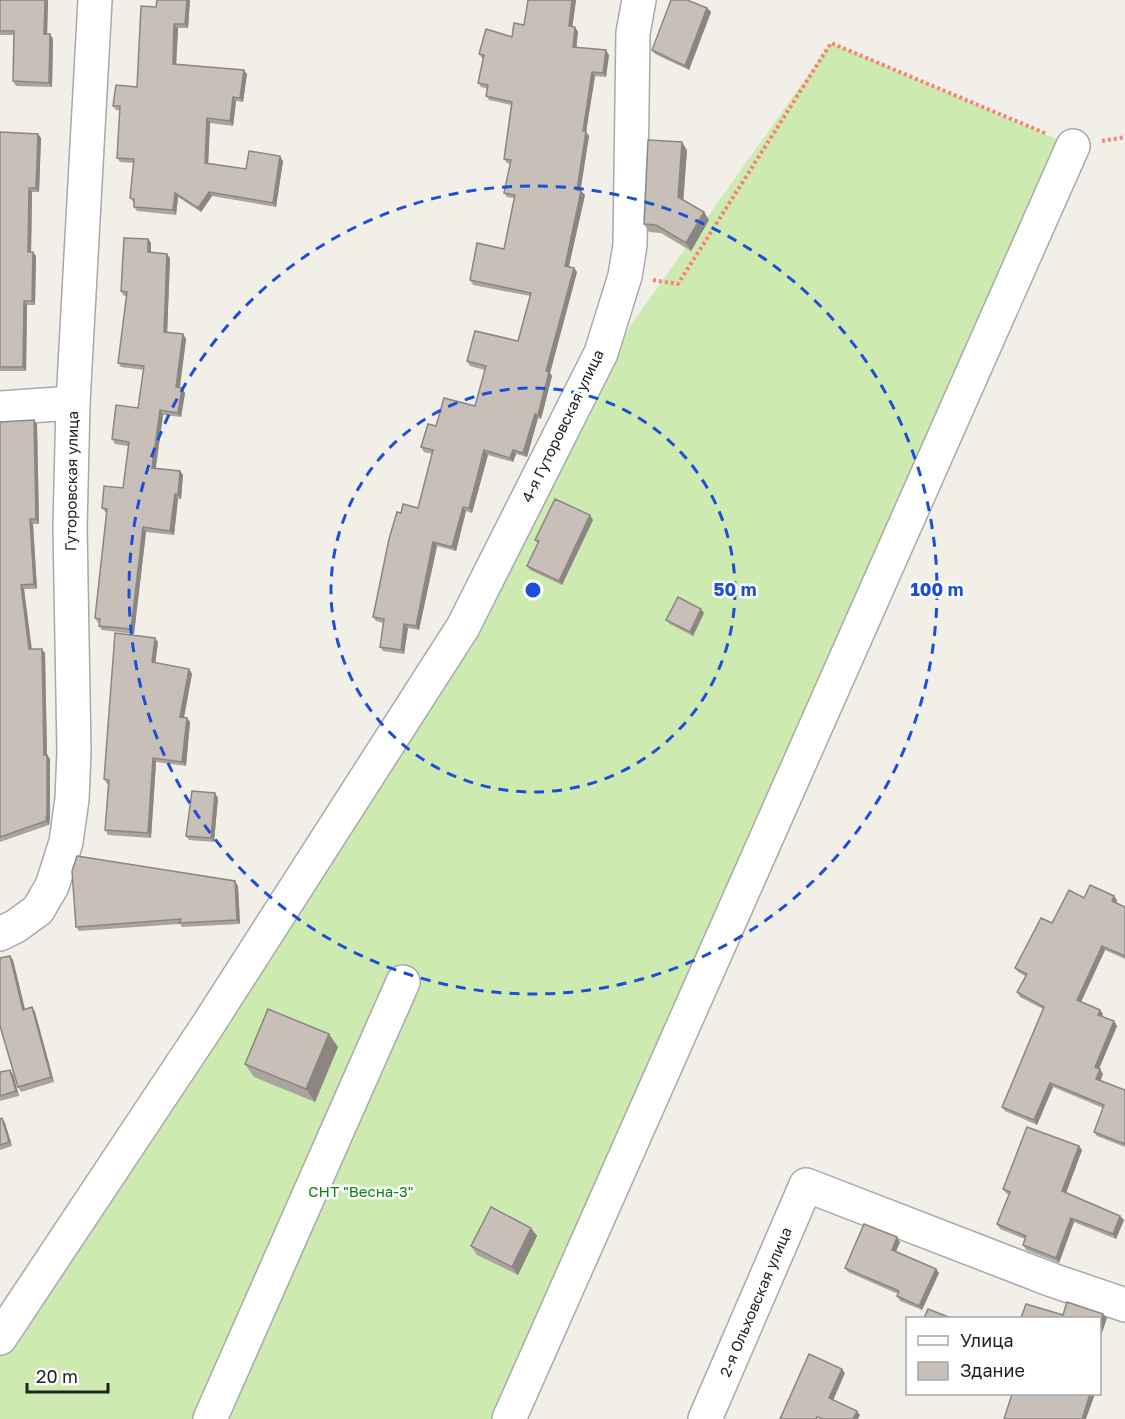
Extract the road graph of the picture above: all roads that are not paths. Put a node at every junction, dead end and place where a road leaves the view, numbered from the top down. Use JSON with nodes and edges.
{"nodes":[{"id":1,"x":95,"y":0,"type":"edge"},
{"id":2,"x":639,"y":0,"type":"edge"},
{"id":3,"x":1073,"y":146,"type":"road end"},
{"id":4,"x":73,"y":403,"type":"junction"},
{"id":5,"x":0,"y":408,"type":"edge"},
{"id":6,"x":0,"y":934,"type":"edge"},
{"id":7,"x":403,"y":982,"type":"dead end"},
{"id":8,"x":1125,"y":1305,"type":"edge"},
{"id":9,"x":0,"y":1338,"type":"edge"},
{"id":10,"x":210,"y":1419,"type":"edge"},
{"id":11,"x":508,"y":1419,"type":"edge"},
{"id":12,"x":705,"y":1419,"type":"edge"}],
"edges":[{"from":1,"to":4,"type":"street","name":"Гуторовская улица"},
{"from":2,"to":9,"type":"street","name":"4-я Гуторовская улица"},
{"from":3,"to":11,"type":"street"},
{"from":4,"to":5,"type":"street"},
{"from":4,"to":6,"type":"street","name":"Гуторовская улица"},
{"from":7,"to":10,"type":"street"},
{"from":8,"to":12,"type":"street","name":"2-я Ольховская улица"}]}
